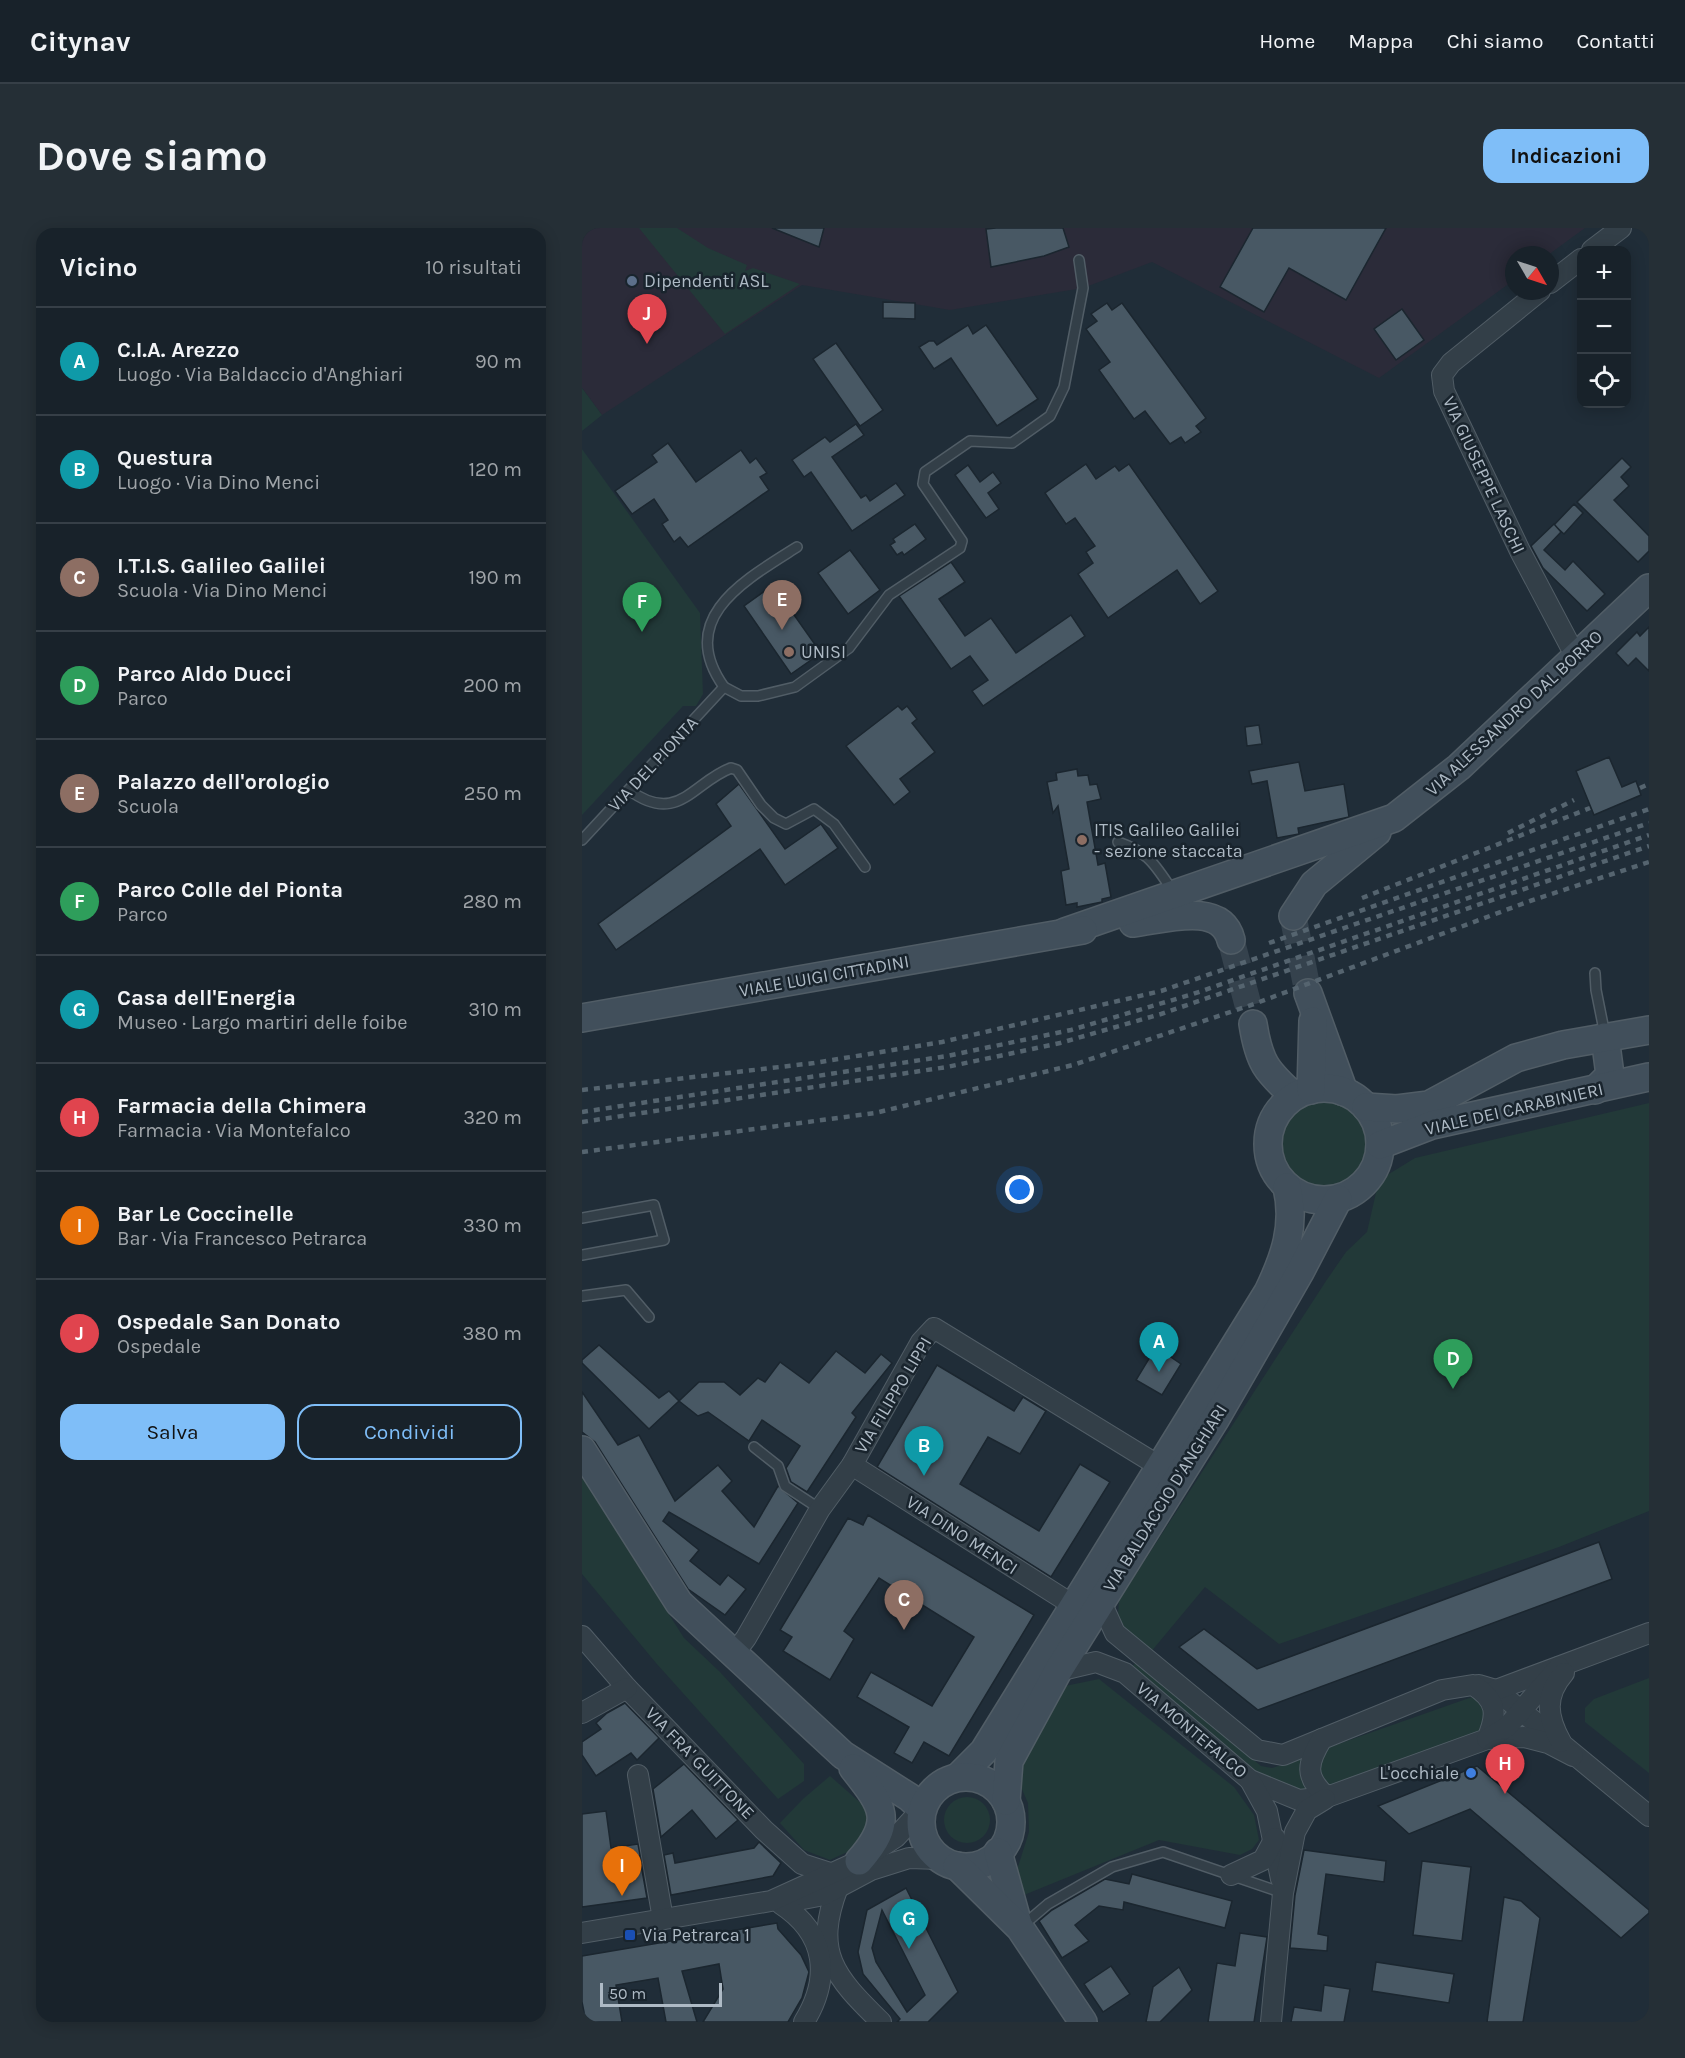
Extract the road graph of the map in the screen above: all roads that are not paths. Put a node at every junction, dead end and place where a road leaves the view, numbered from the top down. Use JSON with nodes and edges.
{"nodes":[{"id":1,"x":1621,"y":228,"type":"edge"},
{"id":2,"x":1597,"y":246,"type":"edge"},
{"id":3,"x":1079,"y":260,"type":"dead end"},
{"id":4,"x":1577,"y":262,"type":"edge"},
{"id":5,"x":1559,"y":276,"type":"edge"},
{"id":6,"x":1529,"y":300,"type":"edge"},
{"id":7,"x":796,"y":547,"type":"dead end"},
{"id":8,"x":1649,"y":588,"type":"edge"},
{"id":9,"x":1576,"y":657,"type":"junction"},
{"id":10,"x":724,"y":687,"type":"junction"},
{"id":11,"x":629,"y":790,"type":"junction"},
{"id":12,"x":1394,"y":818,"type":"junction"},
{"id":13,"x":582,"y":840,"type":"edge"},
{"id":14,"x":1118,"y":842,"type":"dead end"},
{"id":15,"x":865,"y":867,"type":"dead end"},
{"id":16,"x":1190,"y":877,"type":"dead end"},
{"id":17,"x":1168,"y":883,"type":"dead end"},
{"id":18,"x":1150,"y":892,"type":"dead end"},
{"id":19,"x":1293,"y":916,"type":"tunnel mouth"},
{"id":20,"x":1101,"y":922,"type":"junction"},
{"id":21,"x":1065,"y":932,"type":"junction"},
{"id":22,"x":1231,"y":937,"type":"tunnel mouth"},
{"id":23,"x":1595,"y":973,"type":"dead end"},
{"id":24,"x":582,"y":1018,"type":"edge"},
{"id":25,"x":1253,"y":1024,"type":"tunnel mouth"},
{"id":26,"x":1649,"y":1030,"type":"edge"},
{"id":27,"x":1605,"y":1037,"type":"junction"},
{"id":28,"x":1649,"y":1077,"type":"edge"},
{"id":29,"x":1595,"y":1090,"type":"junction"},
{"id":30,"x":1344,"y":1092,"type":"junction"},
{"id":31,"x":1303,"y":1093,"type":"junction"},
{"id":32,"x":1366,"y":1107,"type":"junction"},
{"id":33,"x":1380,"y":1145,"type":"junction"},
{"id":34,"x":1287,"y":1187,"type":"junction"},
{"id":35,"x":1338,"y":1199,"type":"junction"},
{"id":36,"x":582,"y":1218,"type":"edge"},
{"id":37,"x":582,"y":1255,"type":"edge"},
{"id":38,"x":582,"y":1296,"type":"edge"},
{"id":39,"x":649,"y":1317,"type":"dead end"},
{"id":40,"x":754,"y":1447,"type":"dead end"},
{"id":41,"x":582,"y":1450,"type":"edge"},
{"id":42,"x":852,"y":1465,"type":"junction"},
{"id":43,"x":1159,"y":1466,"type":"junction"},
{"id":44,"x":820,"y":1509,"type":"junction"},
{"id":45,"x":1101,"y":1602,"type":"junction"},
{"id":46,"x":1073,"y":1605,"type":"junction"},
{"id":47,"x":1649,"y":1633,"type":"edge"},
{"id":48,"x":582,"y":1636,"type":"edge"},
{"id":49,"x":733,"y":1655,"type":"junction"},
{"id":50,"x":1567,"y":1664,"type":"junction"},
{"id":51,"x":1058,"y":1671,"type":"junction"},
{"id":52,"x":1473,"y":1685,"type":"junction"},
{"id":53,"x":627,"y":1688,"type":"junction"},
{"id":54,"x":1496,"y":1690,"type":"junction"},
{"id":55,"x":1521,"y":1709,"type":"junction"},
{"id":56,"x":582,"y":1713,"type":"edge"},
{"id":57,"x":1322,"y":1739,"type":"junction"},
{"id":58,"x":1487,"y":1739,"type":"junction"},
{"id":59,"x":1568,"y":1751,"type":"junction"},
{"id":60,"x":843,"y":1755,"type":"junction"},
{"id":61,"x":638,"y":1775,"type":"dead end"},
{"id":62,"x":958,"y":1777,"type":"junction"},
{"id":63,"x":1250,"y":1780,"type":"junction"},
{"id":64,"x":1327,"y":1797,"type":"junction"},
{"id":65,"x":1006,"y":1801,"type":"junction"},
{"id":66,"x":922,"y":1809,"type":"junction"},
{"id":67,"x":1649,"y":1816,"type":"edge"},
{"id":68,"x":1275,"y":1838,"type":"junction"},
{"id":69,"x":998,"y":1852,"type":"junction"},
{"id":70,"x":859,"y":1861,"type":"junction"},
{"id":71,"x":948,"y":1862,"type":"junction"},
{"id":72,"x":1231,"y":1875,"type":"junction"},
{"id":73,"x":828,"y":1880,"type":"junction"},
{"id":74,"x":1283,"y":1893,"type":"junction"},
{"id":75,"x":788,"y":1904,"type":"junction"},
{"id":76,"x":663,"y":1919,"type":"junction"},
{"id":77,"x":1020,"y":1928,"type":"junction"},
{"id":78,"x":582,"y":1933,"type":"edge"},
{"id":79,"x":861,"y":2002,"type":"junction"},
{"id":80,"x":809,"y":2014,"type":"edge"},
{"id":81,"x":881,"y":2022,"type":"edge"},
{"id":82,"x":1083,"y":2022,"type":"edge"},
{"id":83,"x":1271,"y":2022,"type":"edge"}],
"edges":[{"from":1,"to":2,"type":"street"},
{"from":3,"to":10,"type":"lane"},
{"from":4,"to":5,"type":"street"},
{"from":6,"to":9,"type":"street","name":"VIA GIUSEPPE LASCHI"},
{"from":7,"to":10,"type":"lane"},
{"from":8,"to":9,"type":"main road","name":"VIA ALESSANDRO DAL BORRO"},
{"from":9,"to":12,"type":"main road","name":"VIA ALESSANDRO DAL BORRO"},
{"from":10,"to":11,"type":"lane","name":"VIA DEL PIONTA"},
{"from":11,"to":13,"type":"lane","name":"VIA DEL PIONTA"},
{"from":11,"to":15,"type":"lane"},
{"from":12,"to":16,"type":"lane"},
{"from":12,"to":19,"type":"main road"},
{"from":12,"to":20,"type":"main road","name":"VIA ALESSANDRO DAL BORRO"},
{"from":14,"to":17,"type":"lane"},
{"from":18,"to":20,"type":"lane"},
{"from":20,"to":21,"type":"main road","name":"VIA ALESSANDRO DAL BORRO"},
{"from":21,"to":22,"type":"main road"},
{"from":21,"to":24,"type":"main road","name":"VIALE LUIGI CITTADINI"},
{"from":23,"to":27,"type":"lane"},
{"from":25,"to":31,"type":"main road"},
{"from":26,"to":27,"type":"main road","name":"VIALE DEI CARABINIERI"},
{"from":27,"to":29,"type":"main road"},
{"from":27,"to":32,"type":"main road","name":"VIALE DEI CARABINIERI"},
{"from":28,"to":29,"type":"main road","name":"VIALE DEI CARABINIERI"},
{"from":29,"to":33,"type":"main road","name":"VIALE DEI CARABINIERI"},
{"from":30,"to":31,"type":"main road"},
{"from":30,"to":31,"type":"main road"},
{"from":30,"to":32,"type":"main road"},
{"from":31,"to":34,"type":"main road"},
{"from":32,"to":33,"type":"main road"},
{"from":33,"to":35,"type":"main road"},
{"from":34,"to":35,"type":"main road"},
{"from":34,"to":43,"type":"main road","name":"VIA BALDACCIO D'ANGHIARI"},
{"from":35,"to":45,"type":"main road","name":"VIA BALDACCIO D'ANGHIARI"},
{"from":36,"to":37,"type":"lane"},
{"from":38,"to":39,"type":"lane"},
{"from":40,"to":44,"type":"lane"},
{"from":41,"to":49,"type":"main road"},
{"from":42,"to":43,"type":"street","name":"VIA FILIPPO LIPPI"},
{"from":42,"to":44,"type":"street","name":"VIA FILIPPO LIPPI"},
{"from":42,"to":46,"type":"street","name":"VIA DINO MENCI"},
{"from":43,"to":46,"type":"main road","name":"VIA BALDACCIO D'ANGHIARI"},
{"from":44,"to":49,"type":"street","name":"VIA FILIPPO LIPPI"},
{"from":45,"to":51,"type":"main road","name":"VIA BALDACCIO D'ANGHIARI"},
{"from":45,"to":57,"type":"street","name":"VIA MONTEFALCO"},
{"from":46,"to":62,"type":"main road","name":"VIA BALDACCIO D'ANGHIARI"},
{"from":47,"to":50,"type":"street"},
{"from":48,"to":53,"type":"street","name":"VIA FRA' GUITTONE"},
{"from":49,"to":60,"type":"main road"},
{"from":50,"to":54,"type":"street"},
{"from":50,"to":55,"type":"street"},
{"from":50,"to":59,"type":"street","name":"VIA MONTEFALCO"},
{"from":51,"to":63,"type":"street","name":"VIA MONTEFALCO"},
{"from":51,"to":65,"type":"main road","name":"VIA BALDACCIO D'ANGHIARI"},
{"from":52,"to":54,"type":"street","name":"VIA MONTEFALCO"},
{"from":52,"to":57,"type":"street","name":"VIA MONTEFALCO"},
{"from":52,"to":58,"type":"street"},
{"from":53,"to":56,"type":"street"},
{"from":53,"to":73,"type":"street","name":"VIA FRA' GUITTONE"},
{"from":54,"to":55,"type":"street","name":"VIA MONTEFALCO"},
{"from":55,"to":58,"type":"street"},
{"from":55,"to":59,"type":"street","name":"VIA MONTEFALCO"},
{"from":57,"to":64,"type":"street"},
{"from":58,"to":59,"type":"street","name":"VIA MONTEFALCO"},
{"from":58,"to":64,"type":"street","name":"VIA MONTEFALCO"},
{"from":59,"to":67,"type":"street","name":"VIA MONTEFALCO"},
{"from":60,"to":66,"type":"main road"},
{"from":60,"to":70,"type":"main road"},
{"from":61,"to":76,"type":"street"},
{"from":62,"to":65,"type":"main road"},
{"from":62,"to":66,"type":"main road"},
{"from":63,"to":64,"type":"street","name":"VIA MONTEFALCO"},
{"from":63,"to":68,"type":"street"},
{"from":64,"to":74,"type":"street"},
{"from":65,"to":69,"type":"main road"},
{"from":66,"to":70,"type":"street"},
{"from":66,"to":71,"type":"main road"},
{"from":68,"to":72,"type":"street"},
{"from":68,"to":74,"type":"street"},
{"from":69,"to":71,"type":"main road"},
{"from":69,"to":77,"type":"main road"},
{"from":70,"to":73,"type":"street"},
{"from":71,"to":73,"type":"street"},
{"from":71,"to":77,"type":"main road"},
{"from":72,"to":74,"type":"lane"},
{"from":72,"to":77,"type":"lane"},
{"from":73,"to":75,"type":"street"},
{"from":73,"to":75,"type":"street"},
{"from":73,"to":79,"type":"street"},
{"from":74,"to":83,"type":"street"},
{"from":75,"to":76,"type":"street"},
{"from":75,"to":80,"type":"street"},
{"from":76,"to":78,"type":"street"},
{"from":77,"to":82,"type":"main road"},
{"from":79,"to":80,"type":"street"},
{"from":79,"to":81,"type":"street"}]}
